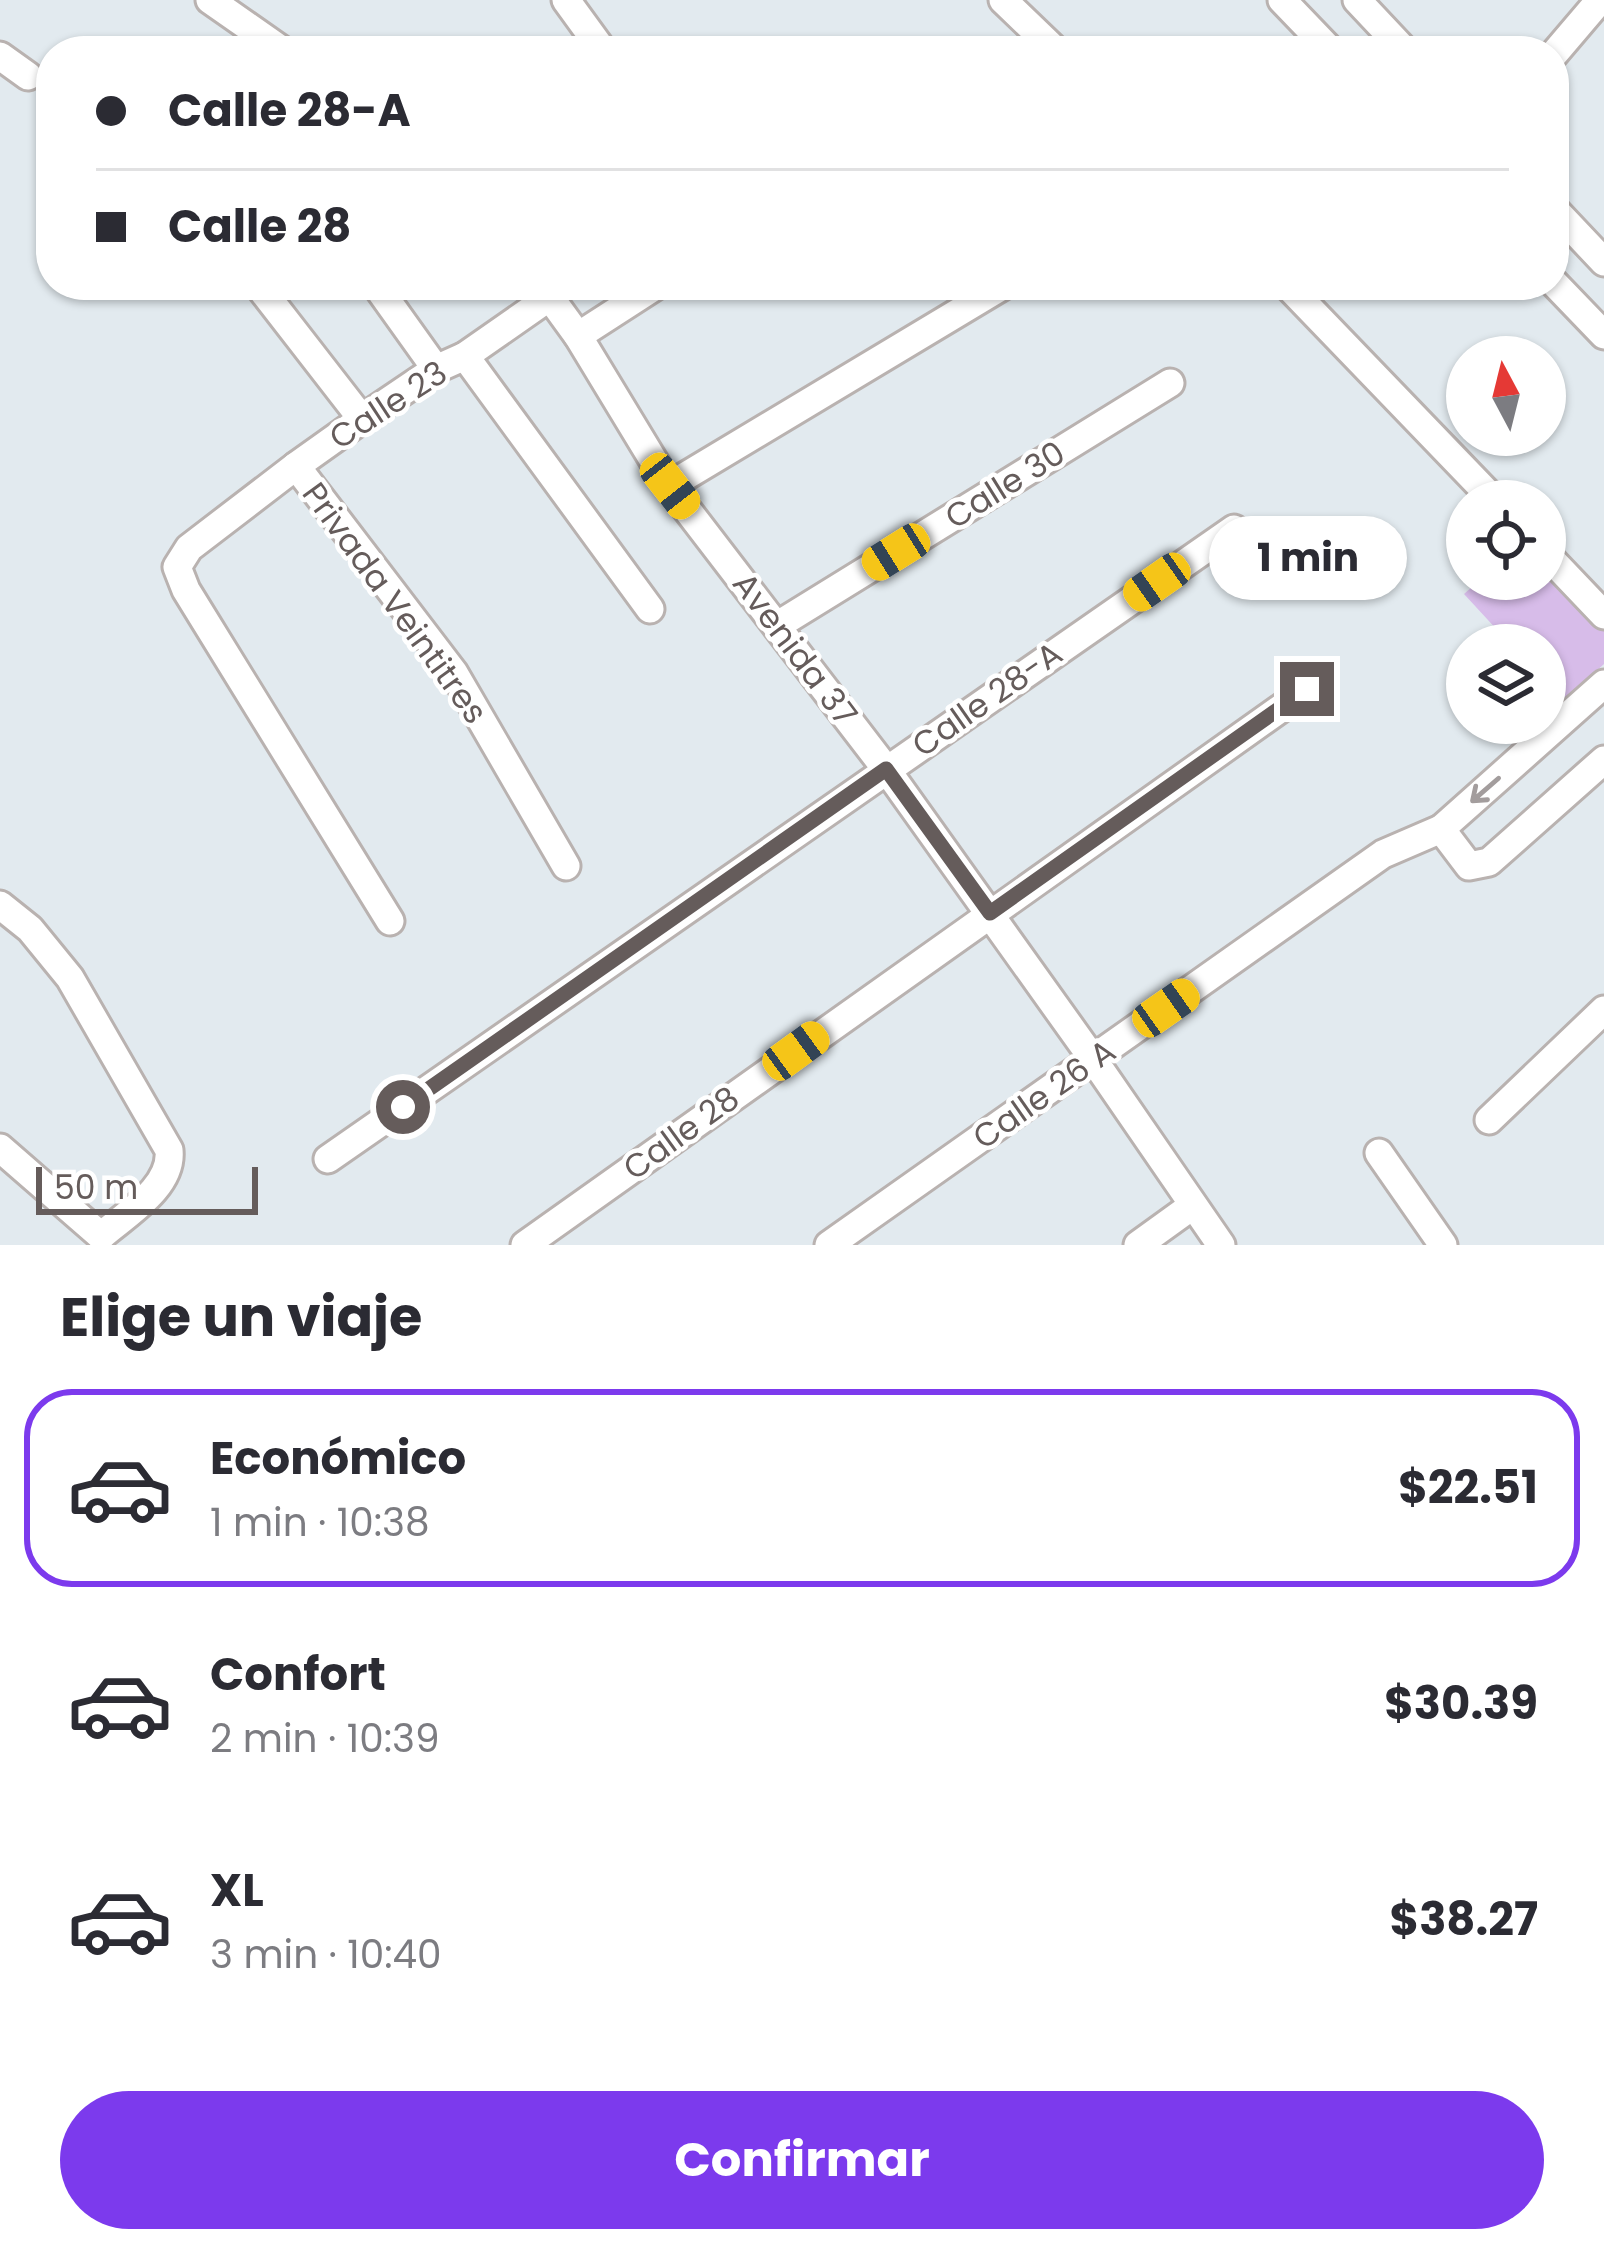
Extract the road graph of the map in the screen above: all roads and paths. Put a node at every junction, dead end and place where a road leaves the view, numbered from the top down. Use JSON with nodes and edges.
{"nodes":[{"id":1,"x":566,"y":0,"type":"edge"},
{"id":2,"x":1003,"y":0,"type":"edge"},
{"id":3,"x":1282,"y":0,"type":"edge"},
{"id":4,"x":1357,"y":0,"type":"edge"},
{"id":5,"x":1600,"y":0,"type":"edge"},
{"id":6,"x":231,"y":5,"type":"edge"},
{"id":7,"x":266,"y":36,"type":"edge"},
{"id":8,"x":592,"y":36,"type":"edge"},
{"id":9,"x":1036,"y":36,"type":"edge"},
{"id":10,"x":1317,"y":36,"type":"edge"},
{"id":11,"x":1391,"y":36,"type":"edge"},
{"id":12,"x":1569,"y":36,"type":"edge"},
{"id":13,"x":0,"y":56,"type":"edge"},
{"id":14,"x":28,"y":76,"type":"dead end"},
{"id":15,"x":1569,"y":225,"type":"edge"},
{"id":16,"x":1604,"y":262,"type":"edge"},
{"id":17,"x":1569,"y":298,"type":"edge"},
{"id":18,"x":270,"y":300,"type":"edge"},
{"id":19,"x":387,"y":300,"type":"edge"},
{"id":20,"x":534,"y":300,"type":"edge"},
{"id":21,"x":553,"y":300,"type":"edge"},
{"id":22,"x":634,"y":300,"type":"edge"},
{"id":23,"x":979,"y":300,"type":"edge"},
{"id":24,"x":1301,"y":300,"type":"edge"},
{"id":25,"x":1604,"y":334,"type":"edge"},
{"id":26,"x":578,"y":336,"type":"junction"},
{"id":27,"x":465,"y":356,"type":"junction"},
{"id":28,"x":436,"y":369,"type":"junction"},
{"id":29,"x":1170,"y":382,"type":"dead end"},
{"id":30,"x":362,"y":419,"type":"junction"},
{"id":31,"x":296,"y":466,"type":"junction"},
{"id":32,"x":1475,"y":480,"type":"edge"},
{"id":33,"x":670,"y":486,"type":"junction"},
{"id":34,"x":1234,"y":529,"type":"dead end"},
{"id":35,"x":1566,"y":576,"type":"edge"},
{"id":36,"x":650,"y":609,"type":"dead end"},
{"id":37,"x":1604,"y":615,"type":"edge"},
{"id":38,"x":778,"y":625,"type":"junction"},
{"id":39,"x":1604,"y":684,"type":"edge"},
{"id":40,"x":1307,"y":689,"type":"dead end"},
{"id":41,"x":1604,"y":760,"type":"edge"},
{"id":42,"x":886,"y":769,"type":"junction"},
{"id":43,"x":1441,"y":829,"type":"junction"},
{"id":44,"x":566,"y":866,"type":"dead end"},
{"id":45,"x":0,"y":905,"type":"edge"},
{"id":46,"x":990,"y":913,"type":"junction"},
{"id":47,"x":390,"y":921,"type":"dead end"},
{"id":48,"x":1604,"y":1010,"type":"edge"},
{"id":49,"x":1093,"y":1059,"type":"junction"},
{"id":50,"x":1489,"y":1120,"type":"dead end"},
{"id":51,"x":0,"y":1148,"type":"edge"},
{"id":52,"x":1378,"y":1153,"type":"dead end"},
{"id":53,"x":328,"y":1159,"type":"dead end"},
{"id":54,"x":1192,"y":1206,"type":"junction"},
{"id":55,"x":102,"y":1240,"type":"edge"},
{"id":56,"x":525,"y":1245,"type":"edge"},
{"id":57,"x":829,"y":1245,"type":"edge"},
{"id":58,"x":1138,"y":1245,"type":"edge"},
{"id":59,"x":1221,"y":1245,"type":"edge"},
{"id":60,"x":1443,"y":1245,"type":"edge"}],
"edges":[{"from":1,"to":8,"type":"street"},
{"from":2,"to":9,"type":"street"},
{"from":3,"to":10,"type":"street"},
{"from":4,"to":11,"type":"street"},
{"from":5,"to":12,"type":"street"},
{"from":6,"to":7,"type":"street"},
{"from":13,"to":14,"type":"street"},
{"from":15,"to":16,"type":"street"},
{"from":17,"to":25,"type":"street"},
{"from":18,"to":30,"type":"street"},
{"from":19,"to":28,"type":"street"},
{"from":20,"to":27,"type":"street","name":"Calle 23"},
{"from":21,"to":26,"type":"street","name":"Avenida 37"},
{"from":22,"to":26,"type":"street"},
{"from":23,"to":33,"type":"street"},
{"from":24,"to":32,"type":"street"},
{"from":26,"to":33,"type":"street","name":"Avenida 37"},
{"from":27,"to":28,"type":"street","name":"Calle 23"},
{"from":27,"to":36,"type":"street"},
{"from":28,"to":30,"type":"street","name":"Calle 23"},
{"from":29,"to":38,"type":"street","name":"Calle 30"},
{"from":30,"to":31,"type":"street","name":"Calle 23"},
{"from":31,"to":44,"type":"street","name":"Privada Veintitres"},
{"from":31,"to":47,"type":"street","name":"Calle 23"},
{"from":33,"to":38,"type":"street","name":"Avenida 37"},
{"from":34,"to":42,"type":"street","name":"Calle 28-A"},
{"from":35,"to":37,"type":"street"},
{"from":38,"to":42,"type":"street","name":"Avenida 37"},
{"from":39,"to":43,"type":"street","name":"Calle 26 A","one_way":true},
{"from":40,"to":46,"type":"street","name":"Calle 28"},
{"from":41,"to":43,"type":"street"},
{"from":42,"to":46,"type":"street","name":"Avenida 37"},
{"from":42,"to":53,"type":"street","name":"Calle 28-A"},
{"from":43,"to":49,"type":"street","name":"Calle 26 A"},
{"from":45,"to":55,"type":"street"},
{"from":46,"to":49,"type":"street","name":"Avenida 37"},
{"from":46,"to":56,"type":"street","name":"Calle 28"},
{"from":48,"to":50,"type":"street"},
{"from":49,"to":54,"type":"street","name":"Avenida 37"},
{"from":49,"to":57,"type":"street","name":"Calle 26 A"},
{"from":51,"to":55,"type":"street"},
{"from":52,"to":60,"type":"street"},
{"from":54,"to":58,"type":"street"},
{"from":54,"to":59,"type":"street","name":"Avenida 37"}]}
